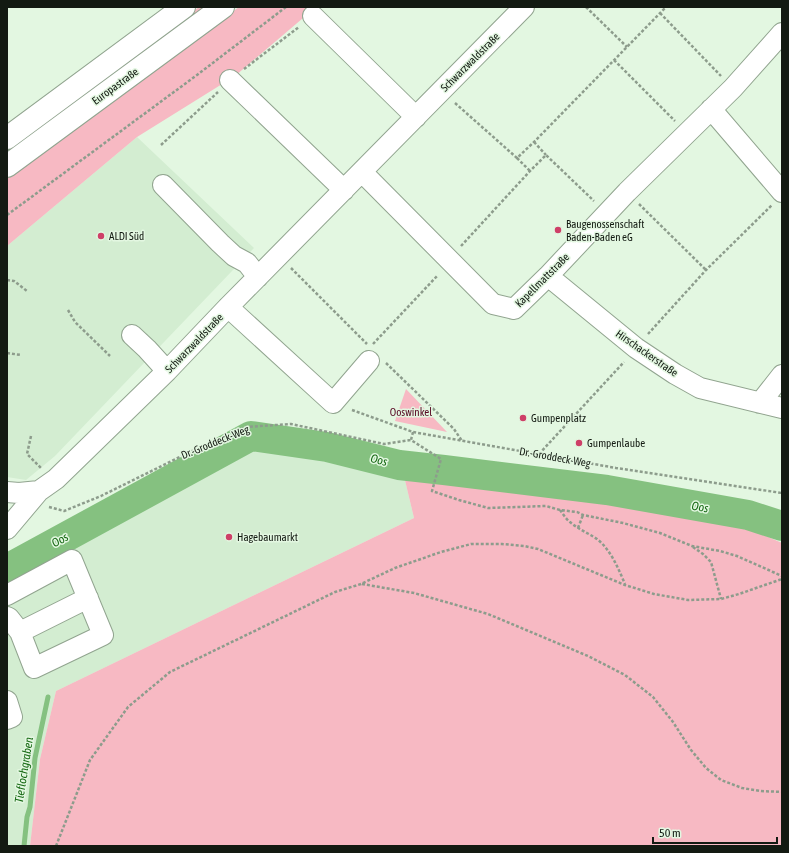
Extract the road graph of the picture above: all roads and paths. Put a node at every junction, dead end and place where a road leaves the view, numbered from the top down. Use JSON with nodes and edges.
{"nodes":[{"id":1,"x":159,"y":7,"type":"edge"},
{"id":2,"x":184,"y":7,"type":"edge"},
{"id":3,"x":222,"y":7,"type":"edge"},
{"id":4,"x":286,"y":7,"type":"edge"},
{"id":5,"x":524,"y":7,"type":"edge"},
{"id":6,"x":586,"y":7,"type":"edge"},
{"id":7,"x":666,"y":7,"type":"edge"},
{"id":8,"x":660,"y":12,"type":"junction"},
{"id":9,"x":313,"y":16,"type":"dead end"},
{"id":10,"x":782,"y":33,"type":"edge"},
{"id":11,"x":626,"y":47,"type":"junction"},
{"id":12,"x":614,"y":60,"type":"junction"},
{"id":13,"x":93,"y":75,"type":"junction"},
{"id":14,"x":230,"y":80,"type":"dead end"},
{"id":15,"x":733,"y":88,"type":"junction"},
{"id":16,"x":441,"y":91,"type":"junction"},
{"id":17,"x":711,"y":109,"type":"junction"},
{"id":18,"x":416,"y":117,"type":"junction"},
{"id":19,"x":687,"y":133,"type":"junction"},
{"id":20,"x":7,"y":138,"type":"edge"},
{"id":21,"x":534,"y":142,"type":"junction"},
{"id":22,"x":546,"y":155,"type":"junction"},
{"id":23,"x":517,"y":158,"type":"junction"},
{"id":24,"x":7,"y":166,"type":"edge"},
{"id":25,"x":530,"y":171,"type":"junction"},
{"id":26,"x":362,"y":172,"type":"junction"},
{"id":27,"x":162,"y":185,"type":"dead end"},
{"id":28,"x":344,"y":190,"type":"junction"},
{"id":29,"x":627,"y":192,"type":"junction"},
{"id":30,"x":779,"y":196,"type":"edge"},
{"id":31,"x":607,"y":213,"type":"junction"},
{"id":32,"x":7,"y":215,"type":"edge"},
{"id":33,"x":448,"y":260,"type":"junction"},
{"id":34,"x":706,"y":270,"type":"junction"},
{"id":35,"x":548,"y":276,"type":"junction"},
{"id":36,"x":258,"y":277,"type":"junction"},
{"id":37,"x":7,"y":280,"type":"edge"},
{"id":38,"x":27,"y":291,"type":"dead end"},
{"id":39,"x":228,"y":307,"type":"junction"},
{"id":40,"x":68,"y":310,"type":"dead end"},
{"id":41,"x":132,"y":335,"type":"dead end"},
{"id":42,"x":636,"y":348,"type":"junction"},
{"id":43,"x":7,"y":353,"type":"edge"},
{"id":44,"x":369,"y":354,"type":"joint"},
{"id":45,"x":21,"y":355,"type":"dead end"},
{"id":46,"x":110,"y":356,"type":"dead end"},
{"id":47,"x":166,"y":371,"type":"junction"},
{"id":48,"x":782,"y":375,"type":"edge"},
{"id":49,"x":333,"y":402,"type":"junction"},
{"id":50,"x":760,"y":403,"type":"junction"},
{"id":51,"x":782,"y":408,"type":"edge"},
{"id":52,"x":413,"y":432,"type":"junction"},
{"id":53,"x":31,"y":436,"type":"dead end"},
{"id":54,"x":412,"y":440,"type":"junction"},
{"id":55,"x":539,"y":454,"type":"junction"},
{"id":56,"x":7,"y":492,"type":"edge"},
{"id":57,"x":782,"y":493,"type":"edge"},
{"id":58,"x":34,"y":496,"type":"junction"},
{"id":59,"x":560,"y":510,"type":"junction"},
{"id":60,"x":583,"y":515,"type":"junction"},
{"id":61,"x":578,"y":528,"type":"junction"},
{"id":62,"x":7,"y":529,"type":"edge"},
{"id":63,"x":692,"y":546,"type":"junction"},
{"id":64,"x":782,"y":578,"type":"edge"},
{"id":65,"x":361,"y":584,"type":"junction"},
{"id":66,"x":625,"y":585,"type":"junction"},
{"id":67,"x":7,"y":595,"type":"edge"},
{"id":68,"x":88,"y":598,"type":"junction"},
{"id":69,"x":721,"y":599,"type":"junction"},
{"id":70,"x":13,"y":625,"type":"edge"},
{"id":71,"x":7,"y":701,"type":"edge"},
{"id":72,"x":7,"y":719,"type":"edge"},
{"id":73,"x":782,"y":792,"type":"edge"},
{"id":74,"x":56,"y":846,"type":"edge"}],
"edges":[{"from":1,"to":13,"type":"main road"},
{"from":2,"to":13,"type":"main road","name":"Europastraße"},
{"from":3,"to":24,"type":"main road","name":"Europastraße"},
{"from":4,"to":32,"type":"path"},
{"from":5,"to":16,"type":"street","name":"Schwarzwaldstraße"},
{"from":6,"to":11,"type":"path"},
{"from":7,"to":8,"type":"path"},
{"from":8,"to":11,"type":"path"},
{"from":8,"to":15,"type":"path"},
{"from":9,"to":18,"type":"street"},
{"from":10,"to":15,"type":"street","name":"Kapellmattstraße"},
{"from":11,"to":12,"type":"path"},
{"from":12,"to":19,"type":"path"},
{"from":12,"to":21,"type":"path"},
{"from":13,"to":20,"type":"main road","name":"Europastraße"},
{"from":14,"to":28,"type":"street"},
{"from":15,"to":17,"type":"street","name":"Kapellmattstraße"},
{"from":16,"to":18,"type":"street","name":"Schwarzwaldstraße"},
{"from":16,"to":23,"type":"path"},
{"from":17,"to":19,"type":"street","name":"Kapellmattstraße"},
{"from":17,"to":30,"type":"street"},
{"from":18,"to":26,"type":"street","name":"Schwarzwaldstraße"},
{"from":19,"to":29,"type":"street","name":"Kapellmattstraße"},
{"from":21,"to":22,"type":"path"},
{"from":21,"to":23,"type":"path"},
{"from":22,"to":25,"type":"path"},
{"from":22,"to":31,"type":"path"},
{"from":23,"to":25,"type":"path"},
{"from":25,"to":33,"type":"path"},
{"from":26,"to":28,"type":"street","name":"Schwarzwaldstraße"},
{"from":26,"to":33,"type":"street","name":"Kapellmattstraße"},
{"from":27,"to":36,"type":"street"},
{"from":28,"to":36,"type":"street","name":"Schwarzwaldstraße"},
{"from":29,"to":31,"type":"street","name":"Kapellmattstraße"},
{"from":29,"to":34,"type":"path"},
{"from":30,"to":34,"type":"path"},
{"from":31,"to":35,"type":"street","name":"Kapellmattstraße"},
{"from":33,"to":35,"type":"street","name":"Kapellmattstraße"},
{"from":33,"to":44,"type":"path"},
{"from":34,"to":42,"type":"path"},
{"from":35,"to":42,"type":"street","name":"Hirschackerstraße"},
{"from":36,"to":39,"type":"street","name":"Schwarzwaldstraße"},
{"from":37,"to":38,"type":"path"},
{"from":39,"to":47,"type":"street","name":"Schwarzwaldstraße"},
{"from":39,"to":49,"type":"street"},
{"from":40,"to":46,"type":"path"},
{"from":41,"to":47,"type":"street"},
{"from":42,"to":50,"type":"street","name":"Hirschackerstraße"},
{"from":42,"to":55,"type":"path"},
{"from":43,"to":45,"type":"path"},
{"from":44,"to":49,"type":"street"},
{"from":47,"to":58,"type":"street","name":"Schwarzwaldstraße"},
{"from":48,"to":50,"type":"street"},
{"from":49,"to":52,"type":"path","name":"Dr.-Groddeck-Weg"},
{"from":50,"to":51,"type":"street","name":"Hirschackerstraße"},
{"from":52,"to":54,"type":"path"},
{"from":52,"to":55,"type":"path","name":"Dr.-Groddeck-Weg"},
{"from":53,"to":58,"type":"path"},
{"from":54,"to":58,"type":"path","name":"Dr.-Groddeck-Weg"},
{"from":54,"to":59,"type":"path"},
{"from":55,"to":57,"type":"path","name":"Dr.-Groddeck-Weg"},
{"from":56,"to":58,"type":"street","name":"Schwarzwaldstraße"},
{"from":58,"to":62,"type":"street","name":"Schwarzwaldstraße"},
{"from":59,"to":60,"type":"path"},
{"from":59,"to":61,"type":"path"},
{"from":60,"to":61,"type":"path"},
{"from":60,"to":63,"type":"path"},
{"from":61,"to":66,"type":"path"},
{"from":63,"to":64,"type":"path"},
{"from":63,"to":69,"type":"path"},
{"from":64,"to":69,"type":"path"},
{"from":65,"to":66,"type":"path"},
{"from":65,"to":73,"type":"path"},
{"from":65,"to":74,"type":"path"},
{"from":66,"to":69,"type":"path"},
{"from":67,"to":68,"type":"street"},
{"from":68,"to":70,"type":"street"},
{"from":68,"to":70,"type":"street"},
{"from":71,"to":72,"type":"street"}]}
